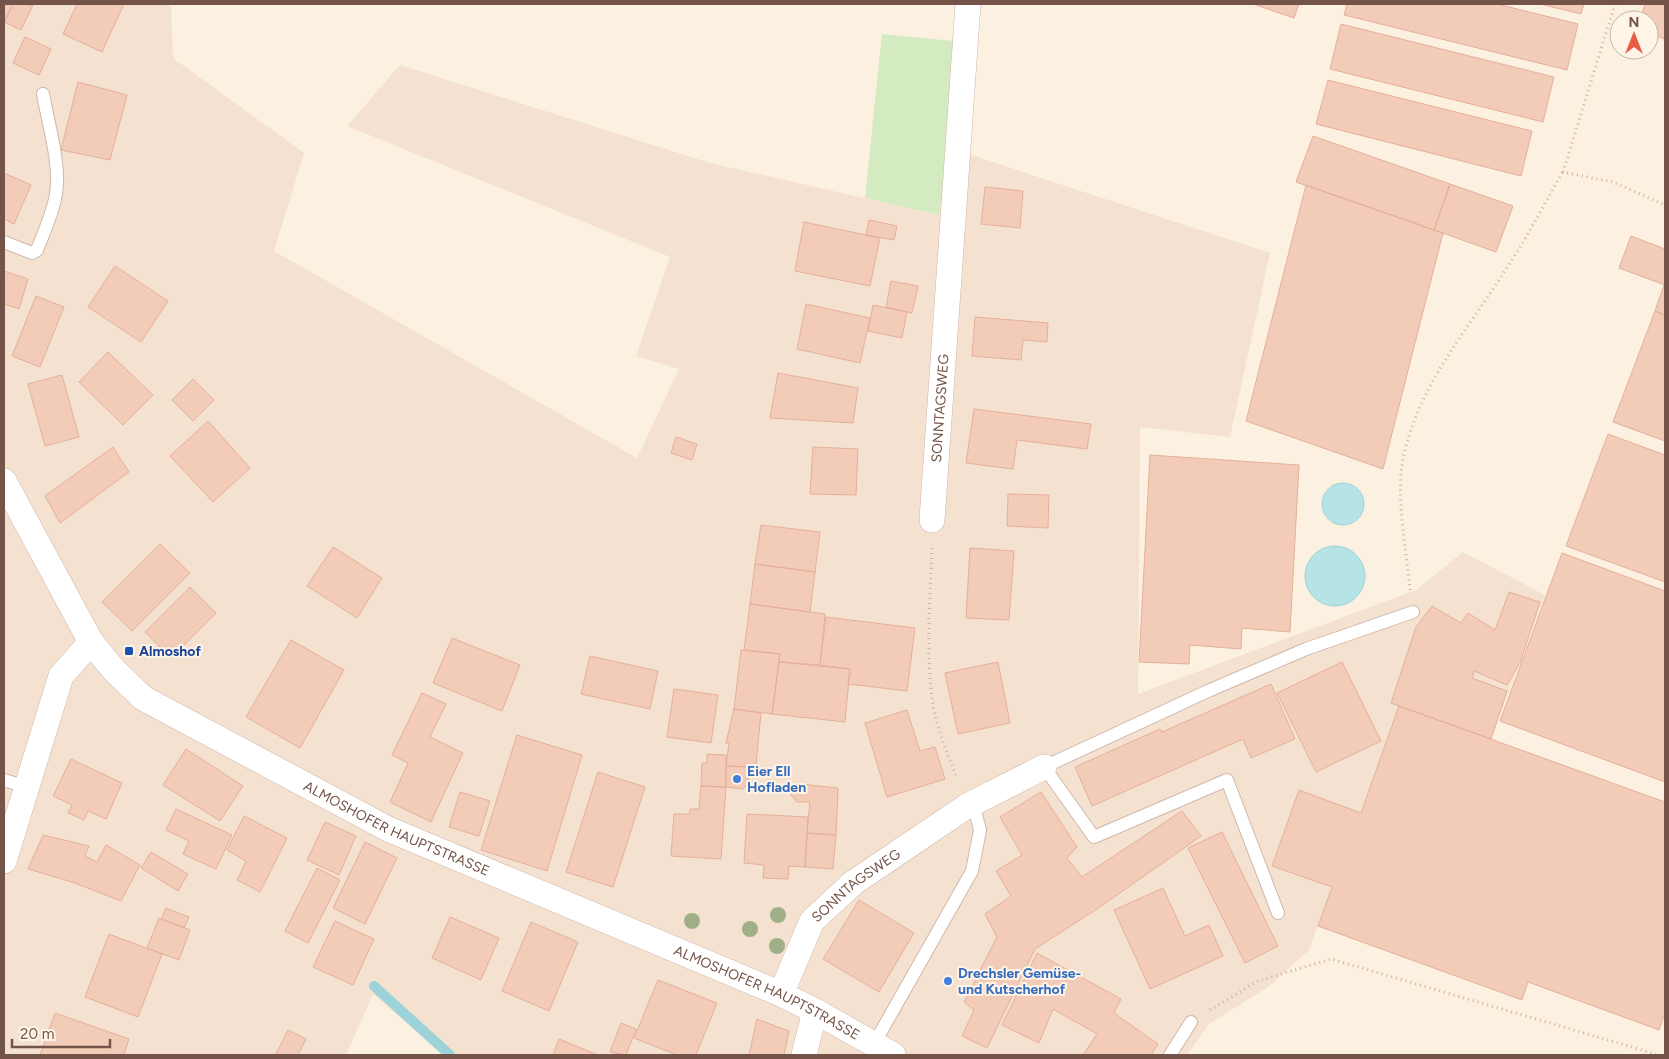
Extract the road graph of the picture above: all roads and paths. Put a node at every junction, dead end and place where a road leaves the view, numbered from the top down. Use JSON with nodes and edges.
{"nodes":[{"id":1,"x":968,"y":4,"type":"edge"},
{"id":2,"x":1615,"y":4,"type":"edge"},
{"id":3,"x":43,"y":94,"type":"dead end"},
{"id":4,"x":1563,"y":172,"type":"junction"},
{"id":5,"x":1665,"y":205,"type":"edge"},
{"id":6,"x":4,"y":242,"type":"edge"},
{"id":7,"x":4,"y":481,"type":"edge"},
{"id":8,"x":932,"y":520,"type":"joint"},
{"id":9,"x":1413,"y":612,"type":"joint"},
{"id":10,"x":91,"y":642,"type":"junction"},
{"id":11,"x":1044,"y":767,"type":"junction"},
{"id":12,"x":15,"y":783,"type":"edge"},
{"id":13,"x":970,"y":804,"type":"junction"},
{"id":14,"x":4,"y":860,"type":"edge"},
{"id":15,"x":1278,"y":913,"type":"dead end"},
{"id":16,"x":781,"y":994,"type":"junction"},
{"id":17,"x":815,"y":1011,"type":"junction"},
{"id":18,"x":1191,"y":1022,"type":"joint"},
{"id":19,"x":884,"y":1050,"type":"edge"},
{"id":20,"x":804,"y":1055,"type":"edge"},
{"id":21,"x":1170,"y":1055,"type":"edge"},
{"id":22,"x":1660,"y":1055,"type":"edge"}],
"edges":[{"from":1,"to":8,"type":"street","name":"SONNTAGSWEG"},
{"from":2,"to":4,"type":"path"},
{"from":3,"to":6,"type":"lane"},
{"from":4,"to":5,"type":"path"},
{"from":4,"to":9,"type":"path"},
{"from":7,"to":10,"type":"street","name":"ALMOSHOFER HAUPTSTRASSE"},
{"from":8,"to":13,"type":"path"},
{"from":9,"to":11,"type":"lane"},
{"from":10,"to":12,"type":"street"},
{"from":10,"to":16,"type":"street","name":"ALMOSHOFER HAUPTSTRASSE"},
{"from":11,"to":13,"type":"street","name":"SONNTAGSWEG"},
{"from":11,"to":15,"type":"lane"},
{"from":12,"to":14,"type":"street"},
{"from":13,"to":16,"type":"street","name":"SONNTAGSWEG"},
{"from":13,"to":19,"type":"lane"},
{"from":16,"to":17,"type":"street","name":"ALMOSHOFER HAUPTSTRASSE"},
{"from":17,"to":19,"type":"street","name":"ALMOSHOFER HAUPTSTRASSE"},
{"from":17,"to":20,"type":"street"},
{"from":18,"to":21,"type":"lane"},
{"from":18,"to":22,"type":"path"}]}
